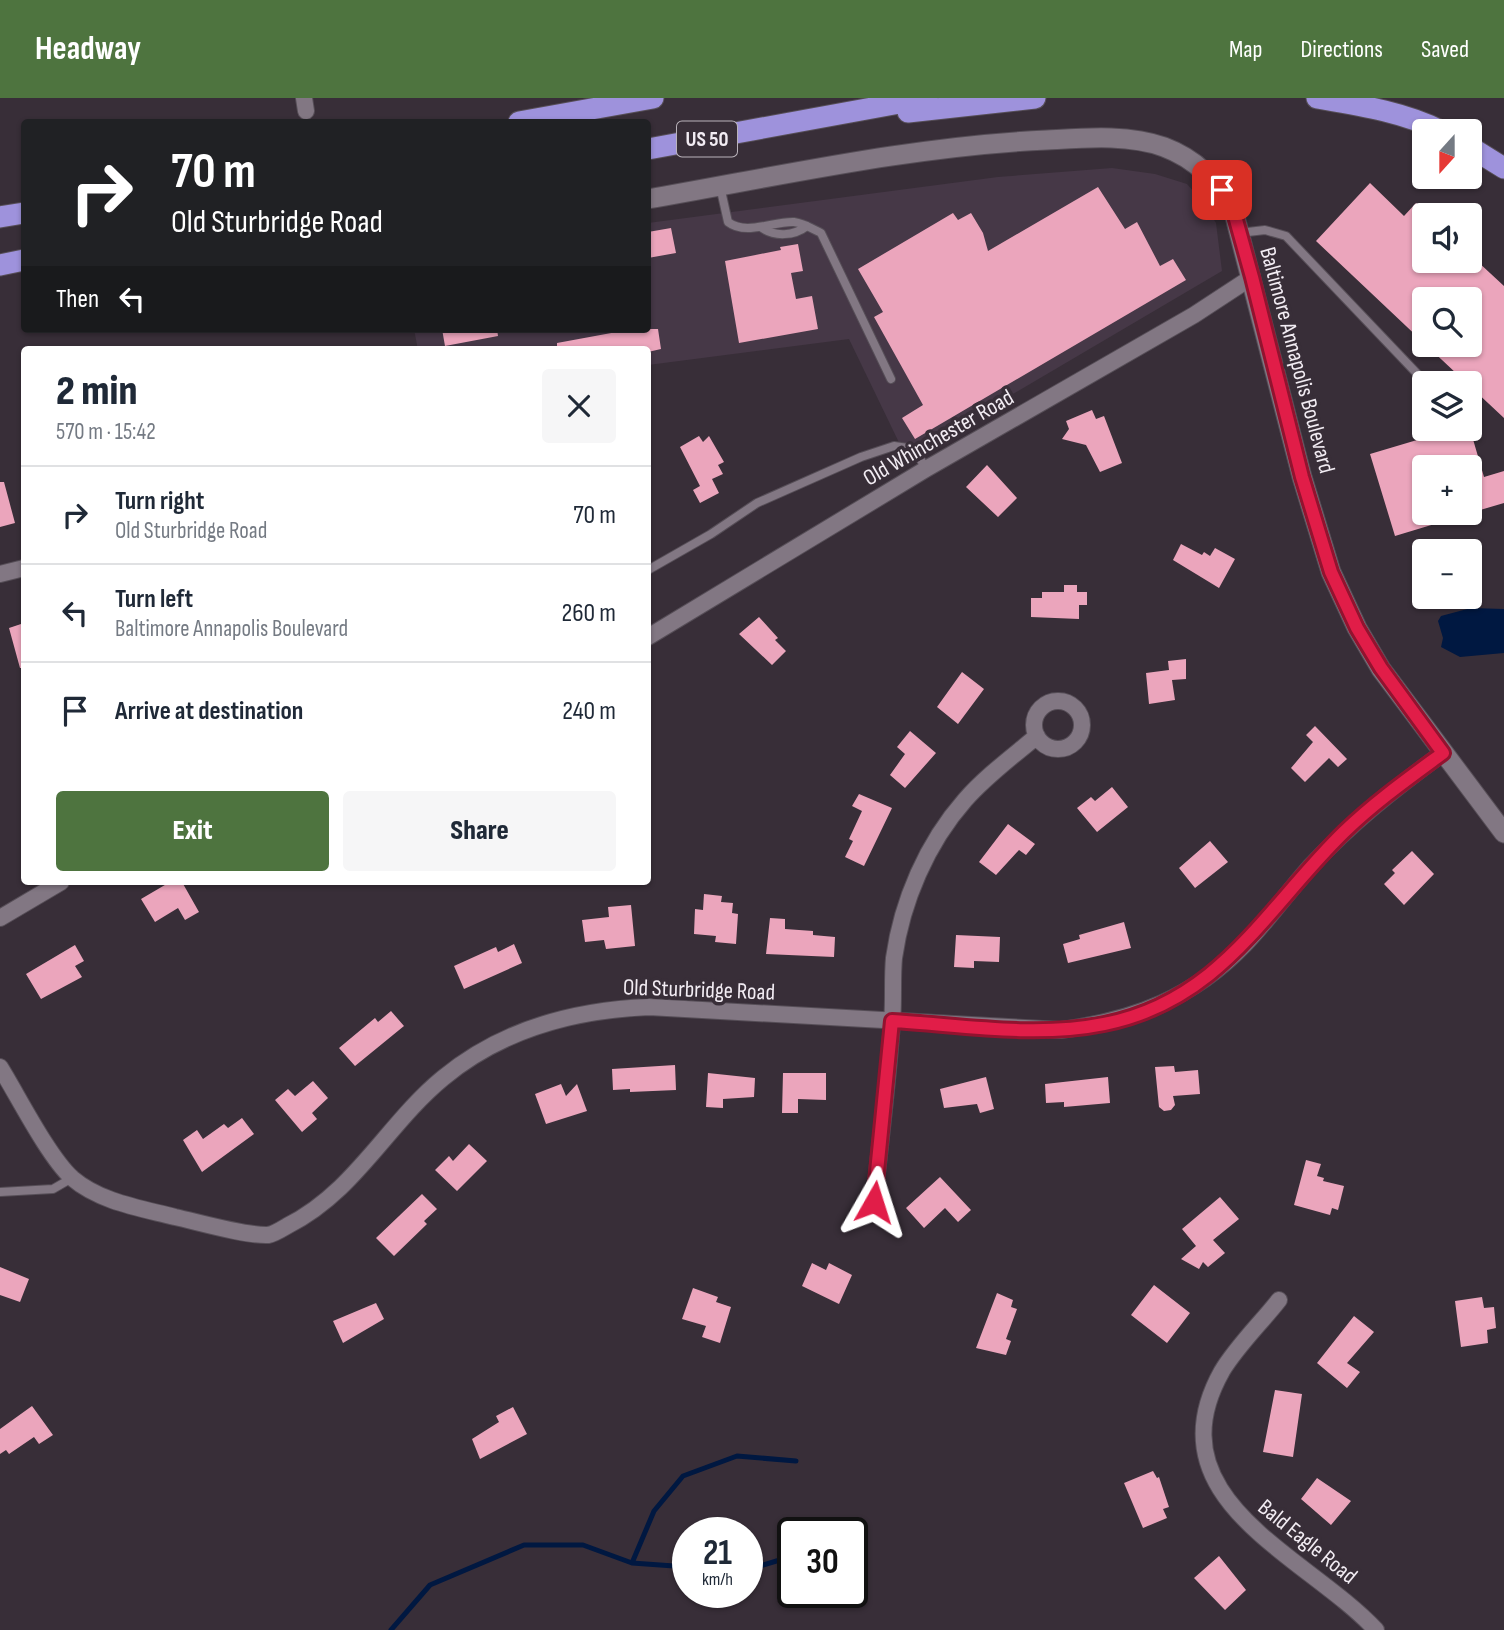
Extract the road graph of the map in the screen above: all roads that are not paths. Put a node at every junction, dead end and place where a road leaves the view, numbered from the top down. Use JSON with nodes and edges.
{"nodes":[{"id":1,"x":653,"y":98,"type":"edge"},
{"id":2,"x":927,"y":98,"type":"edge"},
{"id":3,"x":1035,"y":98,"type":"edge"},
{"id":4,"x":1317,"y":98,"type":"edge"},
{"id":5,"x":536,"y":119,"type":"edge"},
{"id":6,"x":1412,"y":120,"type":"edge"},
{"id":7,"x":766,"y":129,"type":"junction"},
{"id":8,"x":651,"y":148,"type":"edge"},
{"id":9,"x":1482,"y":154,"type":"edge"},
{"id":10,"x":1504,"y":168,"type":"edge"},
{"id":11,"x":720,"y":186,"type":"junction"},
{"id":12,"x":651,"y":198,"type":"edge"},
{"id":13,"x":21,"y":214,"type":"edge"},
{"id":14,"x":0,"y":218,"type":"edge"},
{"id":15,"x":1239,"y":233,"type":"junction"},
{"id":16,"x":21,"y":261,"type":"edge"},
{"id":17,"x":0,"y":265,"type":"edge"},
{"id":18,"x":1252,"y":277,"type":"junction"},
{"id":19,"x":1415,"y":371,"type":"edge"},
{"id":20,"x":891,"y":379,"type":"dead end"},
{"id":21,"x":926,"y":469,"type":"junction"},
{"id":22,"x":651,"y":568,"type":"edge"},
{"id":23,"x":21,"y":569,"type":"edge"},
{"id":24,"x":0,"y":574,"type":"edge"},
{"id":25,"x":651,"y":635,"type":"edge"},
{"id":26,"x":1037,"y":736,"type":"dead end"},
{"id":27,"x":1443,"y":753,"type":"junction"},
{"id":28,"x":1504,"y":833,"type":"edge"},
{"id":29,"x":56,"y":885,"type":"edge"},
{"id":30,"x":0,"y":918,"type":"edge"},
{"id":31,"x":892,"y":1021,"type":"junction"},
{"id":32,"x":0,"y":1067,"type":"edge"},
{"id":33,"x":72,"y":1178,"type":"junction"},
{"id":34,"x":0,"y":1192,"type":"edge"},
{"id":35,"x":874,"y":1202,"type":"dead end"},
{"id":36,"x":1279,"y":1300,"type":"dead end"},
{"id":37,"x":1376,"y":1630,"type":"edge"}],
"edges":[{"from":1,"to":5,"type":"highway","number":"US 50"},
{"from":2,"to":7,"type":"highway","number":"US 50"},
{"from":3,"to":7,"type":"highway"},
{"from":4,"to":6,"type":"highway"},
{"from":7,"to":8,"type":"highway","number":"US 50"},
{"from":9,"to":10,"type":"highway"},
{"from":11,"to":12,"type":"street","name":"Baltimore Annapolis Boulevard"},
{"from":11,"to":15,"type":"street","name":"Baltimore Annapolis Boulevard"},
{"from":11,"to":20,"type":"lane"},
{"from":13,"to":14,"type":"highway"},
{"from":15,"to":18,"type":"street","name":"Baltimore Annapolis Boulevard"},
{"from":15,"to":19,"type":"lane"},
{"from":16,"to":17,"type":"highway"},
{"from":18,"to":21,"type":"street","name":"Old Whinchester Road"},
{"from":18,"to":27,"type":"street","name":"Baltimore Annapolis Boulevard"},
{"from":21,"to":22,"type":"lane"},
{"from":21,"to":25,"type":"street","name":"Old Whinchester Road"},
{"from":23,"to":24,"type":"street"},
{"from":26,"to":31,"type":"street"},
{"from":27,"to":28,"type":"street","name":"Baltimore Annapolis Boulevard"},
{"from":27,"to":31,"type":"street","name":"Old Sturbridge Road"},
{"from":29,"to":30,"type":"street"},
{"from":31,"to":33,"type":"street","name":"Old Sturbridge Road"},
{"from":31,"to":35,"type":"street"},
{"from":32,"to":33,"type":"street","name":"Old Sturbridge Road"},
{"from":33,"to":34,"type":"lane"},
{"from":36,"to":37,"type":"street","name":"Bald Eagle Road"}]}
